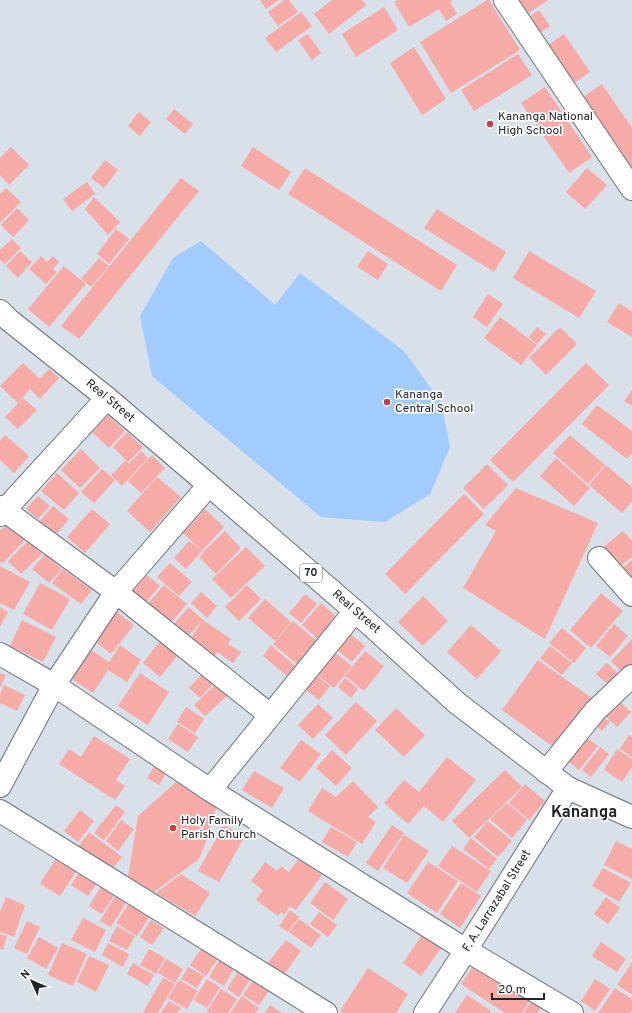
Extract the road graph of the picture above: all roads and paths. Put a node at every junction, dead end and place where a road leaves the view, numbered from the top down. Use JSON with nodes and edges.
{"nodes":[{"id":1,"x":505,"y":0,"type":"edge"},
{"id":2,"x":632,"y":189,"type":"edge"},
{"id":3,"x":0,"y":311,"type":"edge"},
{"id":4,"x":107,"y":398,"type":"junction"},
{"id":5,"x":209,"y":485,"type":"junction"},
{"id":6,"x":1,"y":511,"type":"edge"},
{"id":7,"x":599,"y":558,"type":"dead end"},
{"id":8,"x":116,"y":592,"type":"junction"},
{"id":9,"x":632,"y":595,"type":"edge"},
{"id":10,"x":355,"y":611,"type":"junction"},
{"id":11,"x":0,"y":654,"type":"edge"},
{"id":12,"x":632,"y":676,"type":"edge"},
{"id":13,"x":54,"y":685,"type":"junction"},
{"id":14,"x":270,"y":715,"type":"junction"},
{"id":15,"x":546,"y":772,"type":"junction"},
{"id":16,"x":0,"y":786,"type":"edge"},
{"id":17,"x":568,"y":788,"type":"junction"},
{"id":18,"x":210,"y":790,"type":"junction"},
{"id":19,"x":0,"y":811,"type":"edge"},
{"id":20,"x":632,"y":817,"type":"edge"},
{"id":21,"x":466,"y":950,"type":"junction"},
{"id":22,"x":326,"y":1013,"type":"edge"},
{"id":23,"x":425,"y":1013,"type":"edge"},
{"id":24,"x":572,"y":1013,"type":"edge"}],
"edges":[{"from":1,"to":2,"type":"main road"},
{"from":3,"to":4,"type":"main road","name":"Real Street","number":"70"},
{"from":4,"to":5,"type":"main road","name":"Real Street","number":"70"},
{"from":4,"to":6,"type":"main road"},
{"from":5,"to":8,"type":"main road"},
{"from":5,"to":10,"type":"main road","name":"Real Street","number":"70"},
{"from":6,"to":8,"type":"main road"},
{"from":7,"to":9,"type":"main road"},
{"from":8,"to":13,"type":"main road"},
{"from":8,"to":14,"type":"main road"},
{"from":10,"to":14,"type":"main road"},
{"from":10,"to":15,"type":"main road","name":"Real Street","number":"70"},
{"from":11,"to":13,"type":"main road"},
{"from":12,"to":15,"type":"main road"},
{"from":13,"to":16,"type":"main road"},
{"from":13,"to":18,"type":"main road"},
{"from":14,"to":18,"type":"main road"},
{"from":15,"to":17,"type":"main road","name":"Real Street","number":"70"},
{"from":17,"to":20,"type":"main road","name":"Real Street","number":"70"},
{"from":17,"to":21,"type":"main road","name":"F. A. Larrazabal Street"},
{"from":18,"to":21,"type":"main road"},
{"from":19,"to":22,"type":"main road"},
{"from":21,"to":23,"type":"main road","name":"F. A. Larrazabal Street"},
{"from":21,"to":24,"type":"main road"}]}
